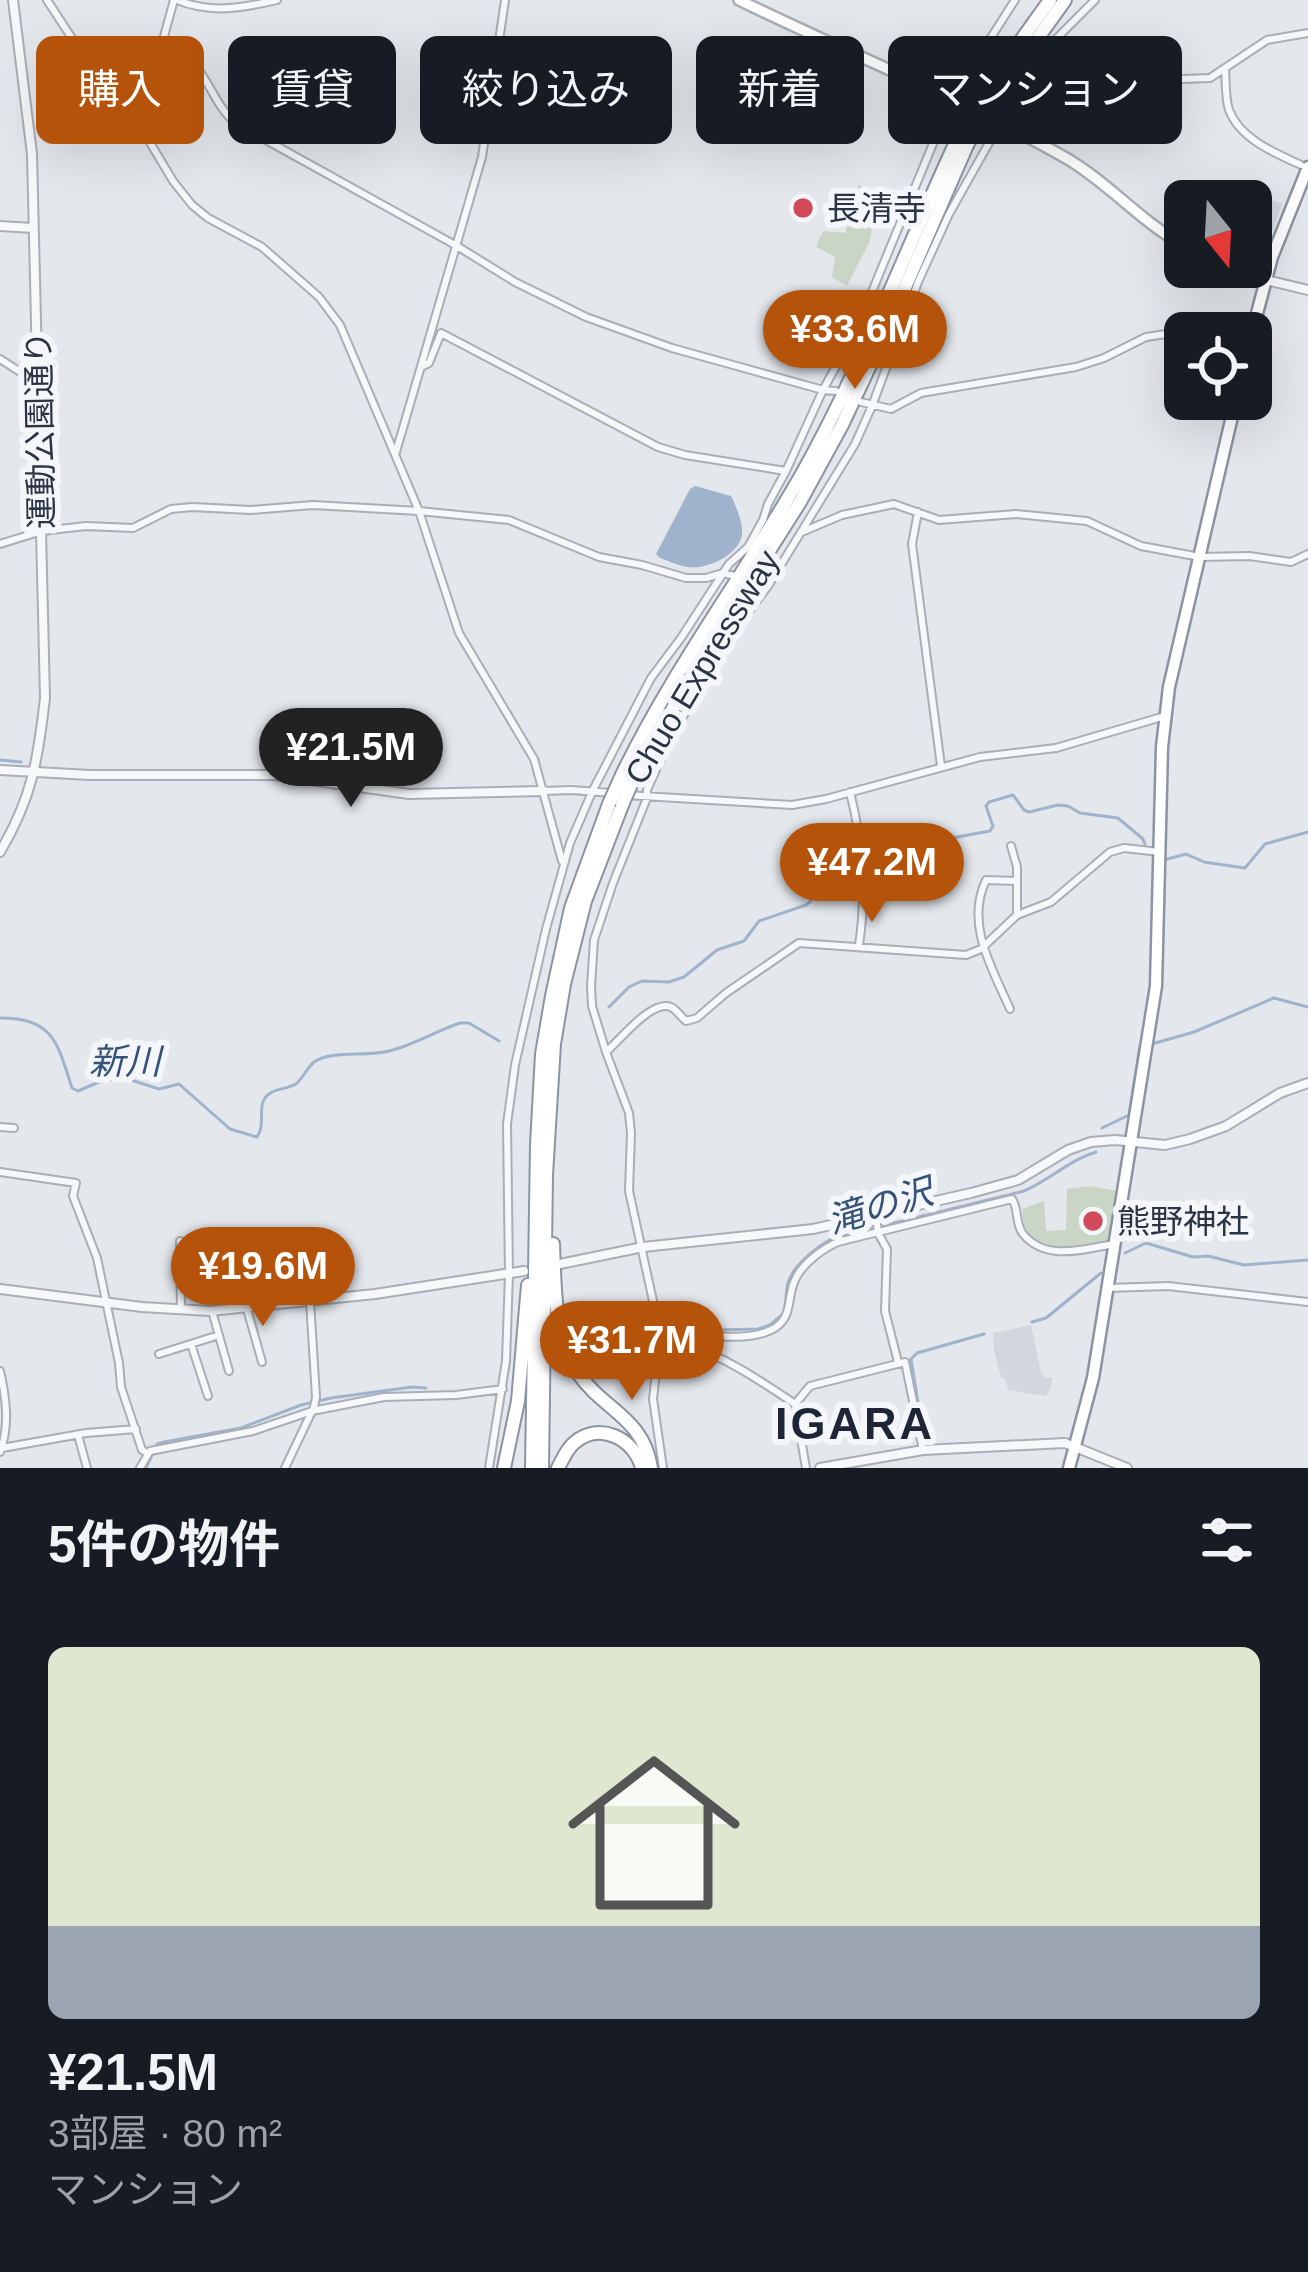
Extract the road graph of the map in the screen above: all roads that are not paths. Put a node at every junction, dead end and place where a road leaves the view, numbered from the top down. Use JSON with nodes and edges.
{"nodes":[{"id":1,"x":13,"y":0,"type":"edge"},
{"id":2,"x":47,"y":0,"type":"edge"},
{"id":3,"x":175,"y":0,"type":"edge"},
{"id":4,"x":278,"y":0,"type":"edge"},
{"id":5,"x":506,"y":0,"type":"edge"},
{"id":6,"x":739,"y":0,"type":"edge"},
{"id":7,"x":1015,"y":0,"type":"edge"},
{"id":8,"x":1050,"y":0,"type":"edge"},
{"id":9,"x":1065,"y":0,"type":"edge"},
{"id":10,"x":1095,"y":0,"type":"edge"},
{"id":11,"x":1308,"y":33,"type":"edge"},
{"id":12,"x":71,"y":36,"type":"edge"},
{"id":13,"x":166,"y":36,"type":"edge"},
{"id":14,"x":992,"y":36,"type":"edge"},
{"id":15,"x":1027,"y":36,"type":"edge"},
{"id":16,"x":1036,"y":36,"type":"edge"},
{"id":17,"x":1059,"y":36,"type":"edge"},
{"id":18,"x":1225,"y":67,"type":"junction"},
{"id":19,"x":888,"y":70,"type":"edge"},
{"id":20,"x":204,"y":79,"type":"edge"},
{"id":21,"x":1182,"y":80,"type":"edge"},
{"id":22,"x":151,"y":144,"type":"edge"},
{"id":23,"x":933,"y":144,"type":"edge"},
{"id":24,"x":961,"y":144,"type":"edge"},
{"id":25,"x":987,"y":144,"type":"edge"},
{"id":26,"x":1037,"y":144,"type":"edge"},
{"id":27,"x":1304,"y":166,"type":"edge"},
{"id":28,"x":0,"y":226,"type":"edge"},
{"id":29,"x":33,"y":228,"type":"junction"},
{"id":30,"x":1164,"y":231,"type":"edge"},
{"id":31,"x":457,"y":247,"type":"junction"},
{"id":32,"x":1272,"y":260,"type":"edge"},
{"id":33,"x":1272,"y":282,"type":"edge"},
{"id":34,"x":1308,"y":290,"type":"edge"},
{"id":35,"x":1164,"y":335,"type":"edge"},
{"id":36,"x":0,"y":359,"type":"edge"},
{"id":37,"x":423,"y":366,"type":"junction"},
{"id":38,"x":39,"y":384,"type":"junction"},
{"id":39,"x":823,"y":390,"type":"junction"},
{"id":40,"x":836,"y":391,"type":"dead end"},
{"id":41,"x":861,"y":402,"type":"dead end"},
{"id":42,"x":872,"y":406,"type":"junction"},
{"id":43,"x":1230,"y":420,"type":"edge"},
{"id":44,"x":395,"y":456,"type":"junction"},
{"id":45,"x":786,"y":471,"type":"junction"},
{"id":46,"x":419,"y":511,"type":"junction"},
{"id":47,"x":918,"y":512,"type":"junction"},
{"id":48,"x":42,"y":531,"type":"junction"},
{"id":49,"x":798,"y":533,"type":"junction"},
{"id":50,"x":0,"y":544,"type":"edge"},
{"id":51,"x":1308,"y":554,"type":"edge"},
{"id":52,"x":1200,"y":557,"type":"junction"},
{"id":53,"x":723,"y":573,"type":"junction"},
{"id":54,"x":735,"y":576,"type":"dead end"},
{"id":55,"x":1165,"y":716,"type":"junction"},
{"id":56,"x":941,"y":766,"type":"junction"},
{"id":57,"x":0,"y":770,"type":"edge"},
{"id":58,"x":34,"y":773,"type":"junction"},
{"id":59,"x":593,"y":790,"type":"junction"},
{"id":60,"x":544,"y":791,"type":"junction"},
{"id":61,"x":850,"y":792,"type":"junction"},
{"id":62,"x":647,"y":798,"type":"junction"},
{"id":63,"x":615,"y":804,"type":"junction"},
{"id":64,"x":1010,"y":846,"type":"dead end"},
{"id":65,"x":0,"y":852,"type":"edge"},
{"id":66,"x":1160,"y":857,"type":"junction"},
{"id":67,"x":563,"y":864,"type":"junction"},
{"id":68,"x":1017,"y":881,"type":"junction"},
{"id":69,"x":1017,"y":915,"type":"junction"},
{"id":70,"x":546,"y":929,"type":"junction"},
{"id":71,"x":560,"y":930,"type":"dead end"},
{"id":72,"x":584,"y":936,"type":"dead end"},
{"id":73,"x":594,"y":940,"type":"junction"},
{"id":74,"x":859,"y":945,"type":"junction"},
{"id":75,"x":983,"y":947,"type":"junction"},
{"id":76,"x":1010,"y":1009,"type":"dead end"},
{"id":77,"x":606,"y":1052,"type":"junction"},
{"id":78,"x":1308,"y":1083,"type":"edge"},
{"id":79,"x":550,"y":1097,"type":"junction"},
{"id":80,"x":0,"y":1127,"type":"edge"},
{"id":81,"x":14,"y":1128,"type":"dead end"},
{"id":82,"x":1133,"y":1142,"type":"junction"},
{"id":83,"x":537,"y":1144,"type":"junction"},
{"id":84,"x":0,"y":1172,"type":"edge"},
{"id":85,"x":876,"y":1217,"type":"junction"},
{"id":86,"x":878,"y":1231,"type":"junction"},
{"id":87,"x":1114,"y":1244,"type":"junction"},
{"id":88,"x":194,"y":1245,"type":"dead end"},
{"id":89,"x":643,"y":1247,"type":"junction"},
{"id":90,"x":560,"y":1264,"type":"dead end"},
{"id":91,"x":524,"y":1271,"type":"dead end"},
{"id":92,"x":509,"y":1274,"type":"junction"},
{"id":93,"x":1107,"y":1288,"type":"junction"},
{"id":94,"x":0,"y":1289,"type":"edge"},
{"id":95,"x":310,"y":1301,"type":"junction"},
{"id":96,"x":107,"y":1302,"type":"junction"},
{"id":97,"x":1308,"y":1302,"type":"edge"},
{"id":98,"x":247,"y":1309,"type":"junction"},
{"id":99,"x":181,"y":1310,"type":"junction"},
{"id":100,"x":212,"y":1310,"type":"junction"},
{"id":101,"x":660,"y":1332,"type":"junction"},
{"id":102,"x":219,"y":1335,"type":"junction"},
{"id":103,"x":679,"y":1340,"type":"junction"},
{"id":104,"x":191,"y":1344,"type":"junction"},
{"id":105,"x":570,"y":1344,"type":"dead end"},
{"id":106,"x":159,"y":1354,"type":"dead end"},
{"id":107,"x":262,"y":1362,"type":"dead end"},
{"id":108,"x":898,"y":1362,"type":"junction"},
{"id":109,"x":0,"y":1371,"type":"edge"},
{"id":110,"x":229,"y":1371,"type":"dead end"},
{"id":111,"x":517,"y":1377,"type":"dead end"},
{"id":112,"x":504,"y":1387,"type":"junction"},
{"id":113,"x":208,"y":1396,"type":"dead end"},
{"id":114,"x":794,"y":1404,"type":"junction"},
{"id":115,"x":314,"y":1405,"type":"junction"},
{"id":116,"x":136,"y":1429,"type":"junction"},
{"id":117,"x":77,"y":1435,"type":"junction"},
{"id":118,"x":1076,"y":1447,"type":"junction"},
{"id":119,"x":1,"y":1450,"type":"edge"},
{"id":120,"x":923,"y":1450,"type":"junction"},
{"id":121,"x":152,"y":1451,"type":"junction"},
{"id":122,"x":87,"y":1468,"type":"edge"},
{"id":123,"x":140,"y":1468,"type":"edge"},
{"id":124,"x":285,"y":1468,"type":"edge"},
{"id":125,"x":489,"y":1468,"type":"edge"},
{"id":126,"x":504,"y":1468,"type":"edge"},
{"id":127,"x":532,"y":1468,"type":"edge"},
{"id":128,"x":542,"y":1468,"type":"edge"},
{"id":129,"x":558,"y":1468,"type":"edge"},
{"id":130,"x":642,"y":1468,"type":"edge"},
{"id":131,"x":651,"y":1468,"type":"edge"},
{"id":132,"x":664,"y":1468,"type":"edge"},
{"id":133,"x":806,"y":1468,"type":"edge"},
{"id":134,"x":820,"y":1468,"type":"edge"},
{"id":135,"x":1069,"y":1468,"type":"edge"},
{"id":136,"x":1126,"y":1468,"type":"edge"}],
"edges":[{"from":1,"to":29,"type":"street","name":"運動公園通り"},
{"from":2,"to":12,"type":"street"},
{"from":3,"to":4,"type":"street"},
{"from":3,"to":13,"type":"street"},
{"from":5,"to":31,"type":"street"},
{"from":6,"to":19,"type":"main road"},
{"from":7,"to":14,"type":"street"},
{"from":8,"to":15,"type":"highway","name":"Chuo Expressway"},
{"from":9,"to":16,"type":"highway","name":"Chuo Expressway"},
{"from":10,"to":17,"type":"street"},
{"from":11,"to":18,"type":"street"},
{"from":18,"to":21,"type":"street"},
{"from":18,"to":27,"type":"street"},
{"from":20,"to":31,"type":"street"},
{"from":22,"to":44,"type":"street"},
{"from":23,"to":39,"type":"street"},
{"from":24,"to":63,"type":"highway","name":"Chuo Expressway","bridge":true},
{"from":25,"to":42,"type":"street"},
{"from":26,"to":30,"type":"main road"},
{"from":27,"to":32,"type":"highway"},
{"from":28,"to":29,"type":"street"},
{"from":29,"to":38,"type":"street","name":"運動公園通り"},
{"from":31,"to":37,"type":"street"},
{"from":31,"to":39,"type":"street"},
{"from":33,"to":34,"type":"street"},
{"from":35,"to":42,"type":"street"},
{"from":36,"to":38,"type":"street"},
{"from":37,"to":44,"type":"street"},
{"from":37,"to":45,"type":"street"},
{"from":38,"to":48,"type":"street","name":"運動公園通り"},
{"from":39,"to":40,"type":"street"},
{"from":39,"to":45,"type":"street"},
{"from":41,"to":42,"type":"street"},
{"from":42,"to":49,"type":"street"},
{"from":43,"to":52,"type":"highway"},
{"from":44,"to":46,"type":"street"},
{"from":45,"to":53,"type":"street"},
{"from":46,"to":48,"type":"street"},
{"from":46,"to":53,"type":"street"},
{"from":46,"to":60,"type":"street"},
{"from":47,"to":49,"type":"street"},
{"from":47,"to":52,"type":"street"},
{"from":47,"to":56,"type":"street"},
{"from":48,"to":50,"type":"street"},
{"from":48,"to":58,"type":"street","name":"運動公園通り"},
{"from":49,"to":62,"type":"street"},
{"from":51,"to":52,"type":"street"},
{"from":52,"to":55,"type":"highway"},
{"from":53,"to":54,"type":"street"},
{"from":53,"to":59,"type":"street"},
{"from":55,"to":56,"type":"street"},
{"from":55,"to":66,"type":"highway"},
{"from":56,"to":61,"type":"street"},
{"from":57,"to":58,"type":"street"},
{"from":58,"to":60,"type":"street"},
{"from":58,"to":65,"type":"street","name":"運動公園通り"},
{"from":59,"to":60,"type":"street"},
{"from":59,"to":62,"type":"street"},
{"from":59,"to":67,"type":"street"},
{"from":60,"to":67,"type":"street"},
{"from":61,"to":62,"type":"street"},
{"from":61,"to":74,"type":"street"},
{"from":62,"to":73,"type":"street"},
{"from":63,"to":79,"type":"highway","name":"Chuo Expressway"},
{"from":63,"to":83,"type":"highway","name":"Chuo Expressway"},
{"from":64,"to":68,"type":"street"},
{"from":66,"to":69,"type":"street"},
{"from":66,"to":82,"type":"highway"},
{"from":67,"to":70,"type":"street"},
{"from":68,"to":69,"type":"street"},
{"from":68,"to":75,"type":"street"},
{"from":69,"to":75,"type":"street"},
{"from":70,"to":71,"type":"street"},
{"from":70,"to":92,"type":"street"},
{"from":72,"to":73,"type":"street"},
{"from":73,"to":77,"type":"street"},
{"from":74,"to":75,"type":"street"},
{"from":74,"to":77,"type":"street"},
{"from":75,"to":76,"type":"street"},
{"from":77,"to":89,"type":"street"},
{"from":78,"to":82,"type":"street"},
{"from":79,"to":128,"type":"highway","name":"Chuo Expressway"},
{"from":79,"to":131,"type":"highway"},
{"from":80,"to":81,"type":"street"},
{"from":82,"to":85,"type":"street"},
{"from":82,"to":87,"type":"highway"},
{"from":83,"to":126,"type":"highway"},
{"from":83,"to":127,"type":"highway","name":"Chuo Expressway"},
{"from":84,"to":96,"type":"street"},
{"from":85,"to":86,"type":"street"},
{"from":85,"to":89,"type":"street"},
{"from":86,"to":87,"type":"street"},
{"from":86,"to":103,"type":"street"},
{"from":86,"to":108,"type":"street"},
{"from":87,"to":93,"type":"highway"},
{"from":88,"to":99,"type":"street"},
{"from":89,"to":90,"type":"street"},
{"from":89,"to":101,"type":"street"},
{"from":91,"to":92,"type":"street"},
{"from":92,"to":95,"type":"street"},
{"from":92,"to":112,"type":"street"},
{"from":93,"to":97,"type":"street"},
{"from":93,"to":118,"type":"highway"},
{"from":94,"to":96,"type":"street"},
{"from":95,"to":98,"type":"street"},
{"from":95,"to":115,"type":"street"},
{"from":96,"to":99,"type":"street"},
{"from":96,"to":116,"type":"street"},
{"from":98,"to":100,"type":"street"},
{"from":98,"to":107,"type":"street"},
{"from":99,"to":100,"type":"street"},
{"from":100,"to":102,"type":"street"},
{"from":101,"to":103,"type":"street"},
{"from":101,"to":105,"type":"street"},
{"from":101,"to":132,"type":"street"},
{"from":102,"to":104,"type":"street"},
{"from":102,"to":110,"type":"street"},
{"from":103,"to":114,"type":"street"},
{"from":104,"to":106,"type":"street"},
{"from":104,"to":113,"type":"street"},
{"from":108,"to":114,"type":"street"},
{"from":108,"to":120,"type":"street"},
{"from":109,"to":119,"type":"street"},
{"from":111,"to":112,"type":"street"},
{"from":112,"to":115,"type":"street"},
{"from":112,"to":125,"type":"street"},
{"from":114,"to":133,"type":"street"},
{"from":115,"to":121,"type":"street"},
{"from":115,"to":124,"type":"street"},
{"from":116,"to":117,"type":"street"},
{"from":116,"to":121,"type":"street"},
{"from":117,"to":119,"type":"street"},
{"from":117,"to":122,"type":"street"},
{"from":118,"to":120,"type":"street"},
{"from":118,"to":135,"type":"highway"},
{"from":118,"to":136,"type":"street"},
{"from":120,"to":134,"type":"street"},
{"from":121,"to":123,"type":"street"},
{"from":129,"to":130,"type":"highway"}]}
